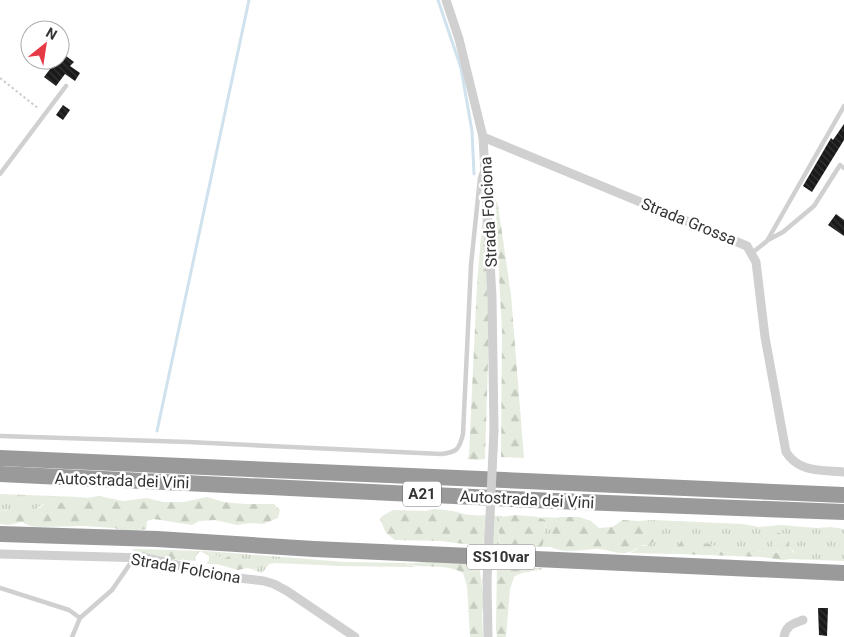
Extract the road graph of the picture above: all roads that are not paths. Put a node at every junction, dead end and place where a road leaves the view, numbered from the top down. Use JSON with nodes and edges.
{"nodes":[{"id":1,"x":446,"y":0,"type":"edge"},
{"id":2,"x":66,"y":86,"type":"dead end"},
{"id":3,"x":844,"y":106,"type":"edge"},
{"id":4,"x":483,"y":137,"type":"junction"},
{"id":5,"x":485,"y":163,"type":"junction"},
{"id":6,"x":844,"y":168,"type":"edge"},
{"id":7,"x":0,"y":174,"type":"edge"},
{"id":8,"x":767,"y":241,"type":"junction"},
{"id":9,"x":752,"y":253,"type":"junction"},
{"id":10,"x":0,"y":436,"type":"edge"},
{"id":11,"x":0,"y":458,"type":"edge"},
{"id":12,"x":844,"y":472,"type":"edge"},
{"id":13,"x":0,"y":474,"type":"edge"},
{"id":14,"x":844,"y":495,"type":"edge"},
{"id":15,"x":844,"y":512,"type":"edge"},
{"id":16,"x":0,"y":534,"type":"edge"},
{"id":17,"x":0,"y":554,"type":"edge"},
{"id":18,"x":134,"y":557,"type":"junction"},
{"id":19,"x":844,"y":573,"type":"edge"},
{"id":20,"x":0,"y":588,"type":"edge"},
{"id":21,"x":80,"y":618,"type":"junction"},
{"id":22,"x":804,"y":620,"type":"dead end"},
{"id":23,"x":72,"y":637,"type":"edge"},
{"id":24,"x":355,"y":637,"type":"edge"},
{"id":25,"x":488,"y":637,"type":"edge"},
{"id":26,"x":784,"y":637,"type":"edge"}],
"edges":[{"from":1,"to":4,"type":"street","name":"Strada Folciona"},
{"from":2,"to":7,"type":"lane"},
{"from":3,"to":8,"type":"lane"},
{"from":4,"to":5,"type":"street","name":"Strada Folciona"},
{"from":4,"to":9,"type":"street","name":"Strada Grossa"},
{"from":5,"to":10,"type":"lane"},
{"from":5,"to":25,"type":"street","name":"Strada Folciona","bridge":true},
{"from":6,"to":8,"type":"lane"},
{"from":8,"to":9,"type":"lane"},
{"from":9,"to":12,"type":"street","name":"Strada Grossa"},
{"from":11,"to":14,"type":"highway","name":"Autostrada dei Vini","number":"A21"},
{"from":13,"to":15,"type":"highway","name":"Autostrada dei Vini","number":"A21"},
{"from":16,"to":19,"type":"highway","number":"SS10var"},
{"from":17,"to":18,"type":"street","name":"Strada Folciona"},
{"from":18,"to":21,"type":"lane"},
{"from":18,"to":24,"type":"street","name":"Strada Folciona"},
{"from":20,"to":21,"type":"lane"},
{"from":21,"to":23,"type":"lane"},
{"from":22,"to":26,"type":"street"}]}
